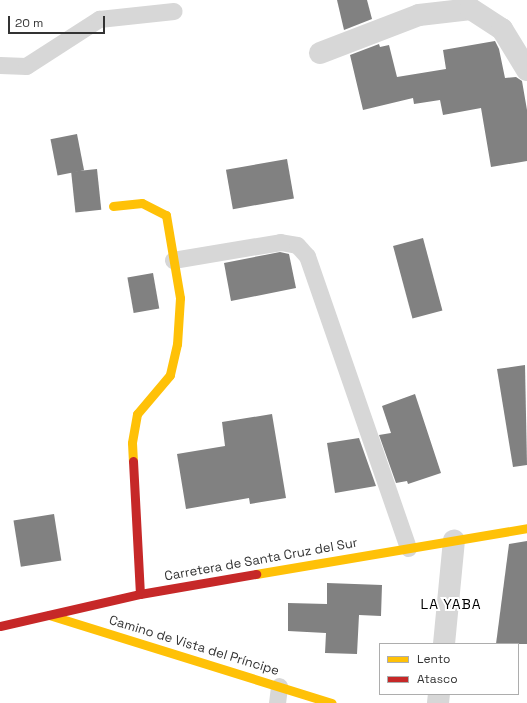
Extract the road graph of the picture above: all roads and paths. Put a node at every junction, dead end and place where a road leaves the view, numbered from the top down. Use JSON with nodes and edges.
{"nodes":[{"id":1,"x":174,"y":11,"type":"dead end"},
{"id":2,"x":320,"y":53,"type":"dead end"},
{"id":3,"x":0,"y":64,"type":"edge"},
{"id":4,"x":527,"y":70,"type":"edge"},
{"id":5,"x":113,"y":206,"type":"dead end"},
{"id":6,"x":173,"y":260,"type":"junction"},
{"id":7,"x":527,"y":528,"type":"edge"},
{"id":8,"x":454,"y":540,"type":"junction"},
{"id":9,"x":408,"y":548,"type":"junction"},
{"id":10,"x":140,"y":594,"type":"junction"},
{"id":11,"x":48,"y":615,"type":"junction"},
{"id":12,"x":0,"y":626,"type":"edge"},
{"id":13,"x":444,"y":643,"type":"edge"},
{"id":14,"x":279,"y":686,"type":"junction"},
{"id":15,"x":277,"y":703,"type":"edge"},
{"id":16,"x":332,"y":703,"type":"edge"}],
"edges":[{"from":1,"to":3,"type":"lane"},
{"from":2,"to":4,"type":"street"},
{"from":5,"to":6,"type":"street"},
{"from":6,"to":9,"type":"lane"},
{"from":6,"to":10,"type":"street"},
{"from":7,"to":8,"type":"street","name":"Carretera de Santa Cruz del Sur"},
{"from":8,"to":9,"type":"street","name":"Carretera de Santa Cruz del Sur"},
{"from":8,"to":13,"type":"street"},
{"from":9,"to":10,"type":"street","name":"Carretera de Santa Cruz del Sur"},
{"from":10,"to":11,"type":"street","name":"Carretera de Santa Cruz del Sur"},
{"from":11,"to":12,"type":"street","name":"Carretera de Santa Cruz del Sur"},
{"from":11,"to":14,"type":"street","name":"Camino de Vista del Príncipe"},
{"from":14,"to":15,"type":"lane"},
{"from":14,"to":16,"type":"street","name":"Camino de Vista del Príncipe"}]}
